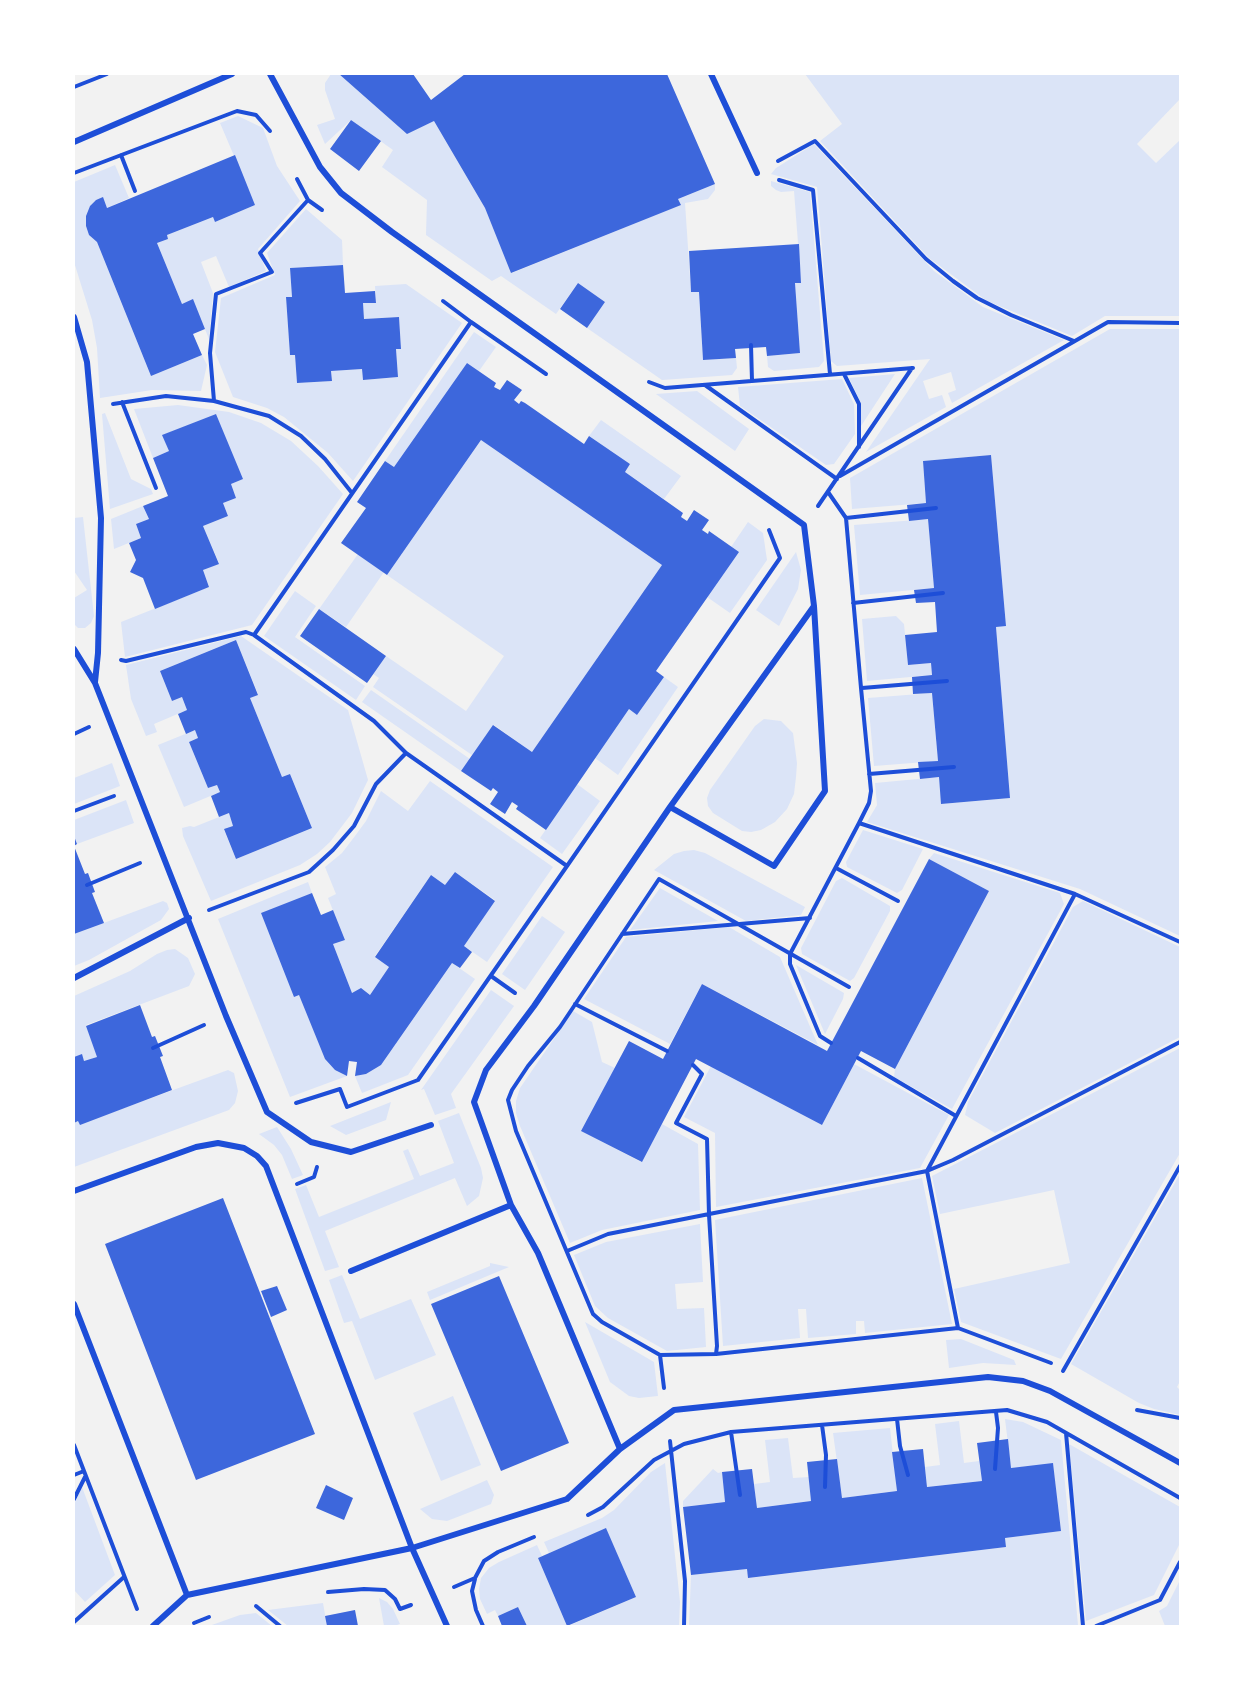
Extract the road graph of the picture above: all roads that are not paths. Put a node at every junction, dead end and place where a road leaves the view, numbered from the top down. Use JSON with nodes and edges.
{"nodes":[{"id":1,"x":232,"y":74,"type":"edge"},
{"id":2,"x":270,"y":74,"type":"edge"},
{"id":3,"x":711,"y":74,"type":"edge"},
{"id":4,"x":74,"y":142,"type":"edge"},
{"id":5,"x":757,"y":173,"type":"road end"},
{"id":6,"x":74,"y":318,"type":"edge"},
{"id":7,"x":814,"y":606,"type":"junction"},
{"id":8,"x":74,"y":649,"type":"edge"},
{"id":9,"x":95,"y":683,"type":"junction"},
{"id":10,"x":670,"y":807,"type":"junction"},
{"id":11,"x":189,"y":918,"type":"junction"},
{"id":12,"x":74,"y":978,"type":"edge"},
{"id":13,"x":431,"y":1125,"type":"dead end"},
{"id":14,"x":74,"y":1191,"type":"edge"},
{"id":15,"x":511,"y":1206,"type":"junction"},
{"id":16,"x":351,"y":1271,"type":"dead end"},
{"id":17,"x":74,"y":1304,"type":"edge"},
{"id":18,"x":620,"y":1449,"type":"junction"},
{"id":19,"x":1180,"y":1463,"type":"edge"},
{"id":20,"x":412,"y":1548,"type":"junction"},
{"id":21,"x":188,"y":1595,"type":"junction"},
{"id":22,"x":153,"y":1626,"type":"edge"},
{"id":23,"x":447,"y":1626,"type":"edge"}],
"edges":[{"from":1,"to":4,"type":"street"},
{"from":2,"to":7,"type":"street"},
{"from":3,"to":5,"type":"street"},
{"from":6,"to":9,"type":"street"},
{"from":7,"to":10,"type":"street"},
{"from":7,"to":10,"type":"street"},
{"from":8,"to":9,"type":"street"},
{"from":9,"to":11,"type":"street"},
{"from":10,"to":15,"type":"street"},
{"from":11,"to":12,"type":"street"},
{"from":11,"to":13,"type":"street"},
{"from":14,"to":20,"type":"street"},
{"from":15,"to":16,"type":"street"},
{"from":15,"to":18,"type":"street"},
{"from":17,"to":21,"type":"street"},
{"from":18,"to":19,"type":"street"},
{"from":18,"to":20,"type":"street"},
{"from":20,"to":21,"type":"street"},
{"from":20,"to":23,"type":"street"},
{"from":21,"to":22,"type":"street"}]}
